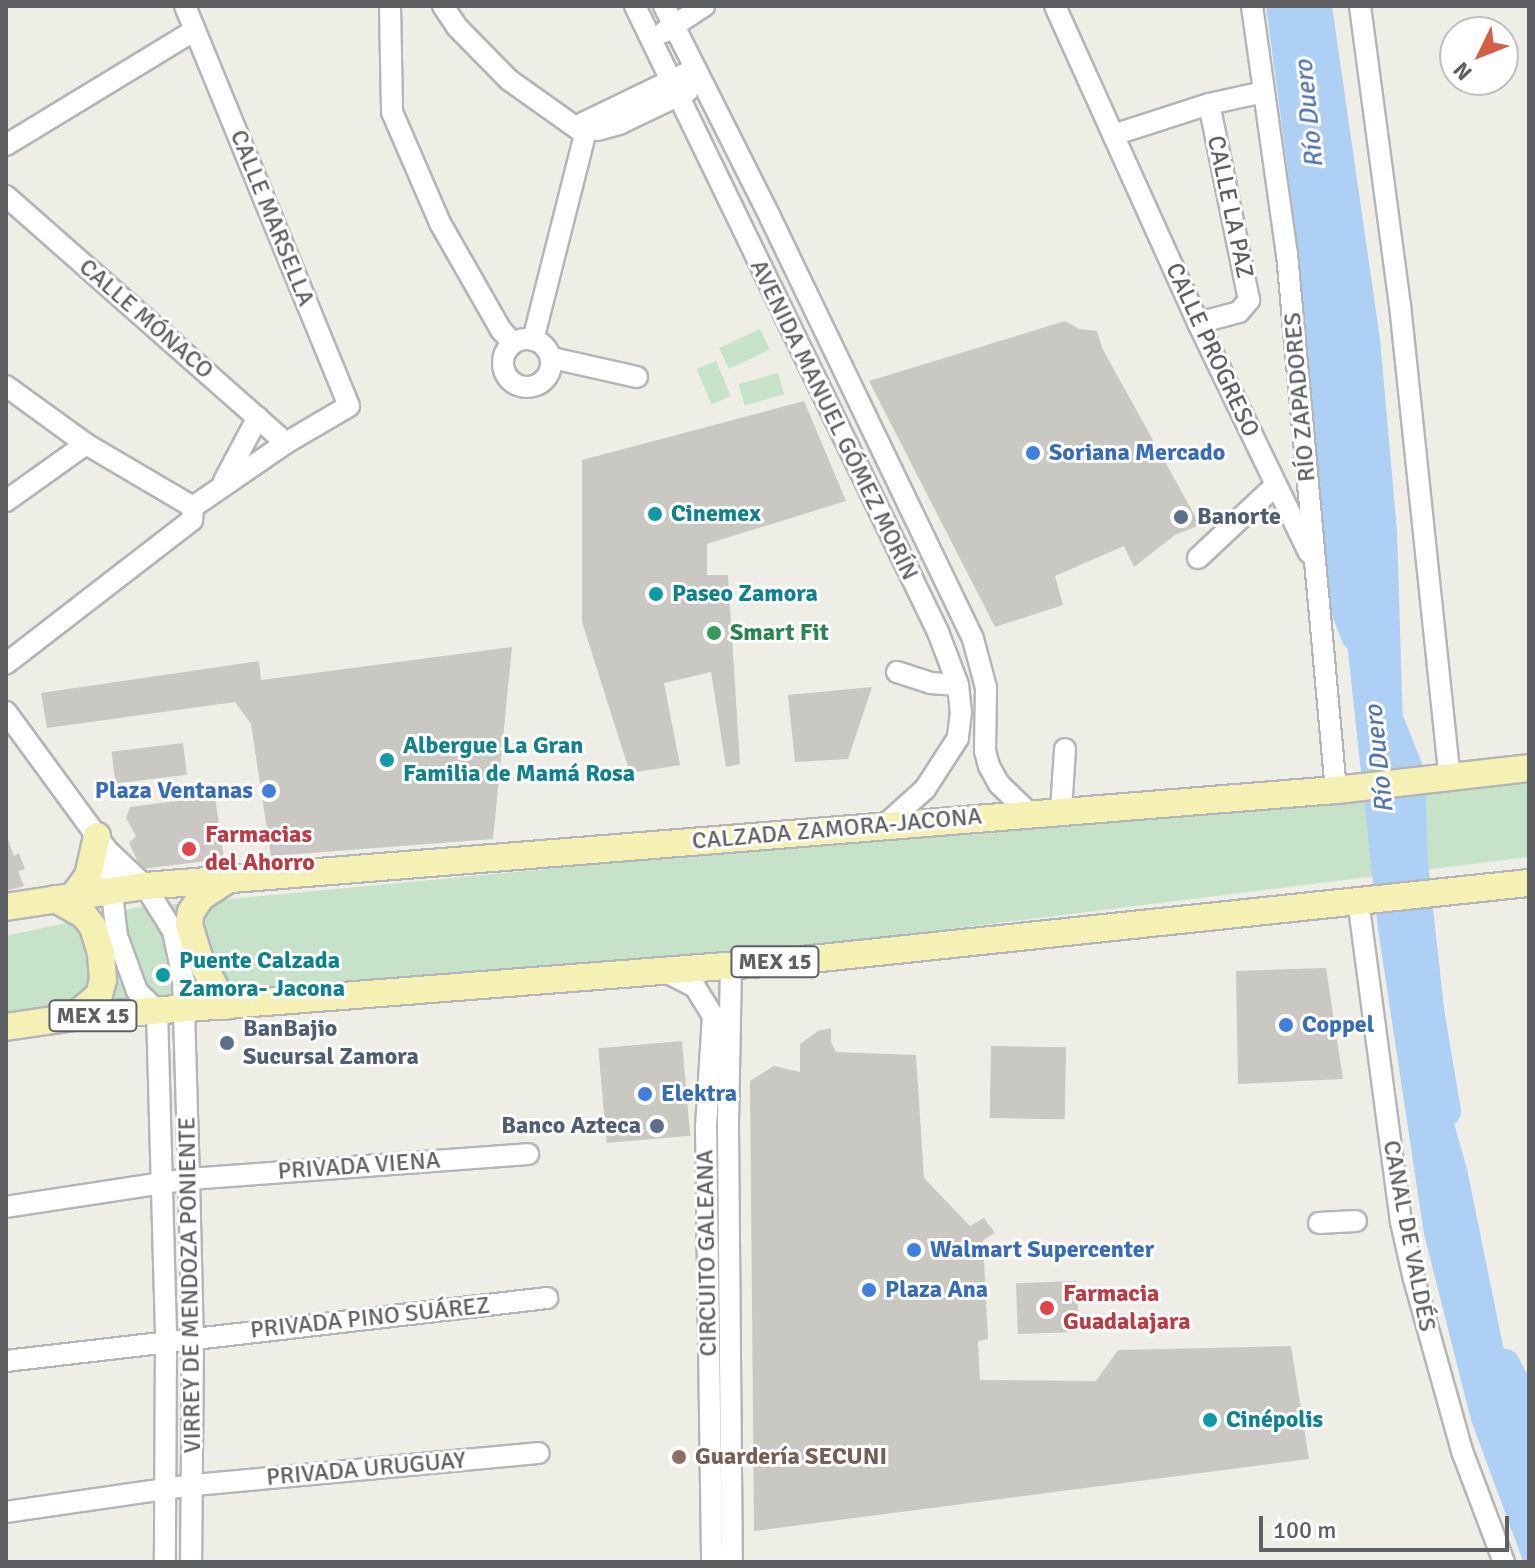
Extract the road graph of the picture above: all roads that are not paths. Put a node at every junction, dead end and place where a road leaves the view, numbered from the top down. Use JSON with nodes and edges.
{"nodes":[{"id":1,"x":185,"y":6,"type":"edge"},
{"id":2,"x":390,"y":6,"type":"edge"},
{"id":3,"x":443,"y":6,"type":"edge"},
{"id":4,"x":635,"y":6,"type":"edge"},
{"id":5,"x":704,"y":6,"type":"edge"},
{"id":6,"x":1055,"y":6,"type":"edge"},
{"id":7,"x":1252,"y":6,"type":"edge"},
{"id":8,"x":1360,"y":6,"type":"edge"},
{"id":9,"x":672,"y":13,"type":"edge"},
{"id":10,"x":195,"y":30,"type":"junction"},
{"id":11,"x":647,"y":32,"type":"junction"},
{"id":12,"x":699,"y":77,"type":"junction"},
{"id":13,"x":672,"y":90,"type":"junction"},
{"id":14,"x":1264,"y":92,"type":"junction"},
{"id":15,"x":1209,"y":104,"type":"junction"},
{"id":16,"x":581,"y":130,"type":"junction"},
{"id":17,"x":1113,"y":135,"type":"junction"},
{"id":18,"x":6,"y":145,"type":"edge"},
{"id":19,"x":6,"y":196,"type":"edge"},
{"id":20,"x":1198,"y":323,"type":"junction"},
{"id":21,"x":523,"y":342,"type":"junction"},
{"id":22,"x":552,"y":358,"type":"junction"},
{"id":23,"x":637,"y":377,"type":"dead end"},
{"id":24,"x":6,"y":386,"type":"edge"},
{"id":25,"x":258,"y":417,"type":"junction"},
{"id":26,"x":286,"y":443,"type":"junction"},
{"id":27,"x":86,"y":444,"type":"junction"},
{"id":28,"x":223,"y":485,"type":"junction"},
{"id":29,"x":1275,"y":486,"type":"junction"},
{"id":30,"x":6,"y":501,"type":"edge"},
{"id":31,"x":193,"y":513,"type":"junction"},
{"id":32,"x":1198,"y":558,"type":"dead end"},
{"id":33,"x":1315,"y":563,"type":"junction"},
{"id":34,"x":6,"y":664,"type":"edge"},
{"id":35,"x":897,"y":672,"type":"dead end"},
{"id":36,"x":958,"y":685,"type":"junction"},
{"id":37,"x":6,"y":712,"type":"edge"},
{"id":38,"x":1065,"y":749,"type":"dead end"},
{"id":39,"x":1529,"y":768,"type":"edge"},
{"id":40,"x":1450,"y":777,"type":"junction"},
{"id":41,"x":1343,"y":788,"type":"junction"},
{"id":42,"x":1061,"y":810,"type":"junction"},
{"id":43,"x":1028,"y":812,"type":"junction"},
{"id":44,"x":886,"y":824,"type":"junction"},
{"id":45,"x":102,"y":843,"type":"junction"},
{"id":46,"x":227,"y":880,"type":"junction"},
{"id":47,"x":1529,"y":883,"type":"edge"},
{"id":48,"x":145,"y":886,"type":"junction"},
{"id":49,"x":112,"y":892,"type":"junction"},
{"id":50,"x":63,"y":898,"type":"junction"},
{"id":51,"x":1362,"y":899,"type":"junction"},
{"id":52,"x":6,"y":907,"type":"edge"},
{"id":53,"x":731,"y":966,"type":"junction"},
{"id":54,"x":662,"y":970,"type":"junction"},
{"id":55,"x":225,"y":1006,"type":"junction"},
{"id":56,"x":169,"y":1010,"type":"junction"},
{"id":57,"x":74,"y":1017,"type":"junction"},
{"id":58,"x":6,"y":1027,"type":"edge"},
{"id":59,"x":706,"y":1126,"type":"junction"},
{"id":60,"x":728,"y":1126,"type":"junction"},
{"id":61,"x":528,"y":1154,"type":"dead end"},
{"id":62,"x":189,"y":1179,"type":"junction"},
{"id":63,"x":162,"y":1183,"type":"junction"},
{"id":64,"x":6,"y":1207,"type":"edge"},
{"id":65,"x":1356,"y":1221,"type":"dead end"},
{"id":66,"x":1319,"y":1223,"type":"dead end"},
{"id":67,"x":547,"y":1298,"type":"dead end"},
{"id":68,"x":193,"y":1338,"type":"junction"},
{"id":69,"x":166,"y":1342,"type":"junction"},
{"id":70,"x":6,"y":1361,"type":"edge"},
{"id":71,"x":539,"y":1453,"type":"dead end"},
{"id":72,"x":194,"y":1485,"type":"junction"},
{"id":73,"x":166,"y":1489,"type":"junction"},
{"id":74,"x":6,"y":1512,"type":"edge"},
{"id":75,"x":165,"y":1562,"type":"edge"},
{"id":76,"x":191,"y":1562,"type":"edge"},
{"id":77,"x":712,"y":1562,"type":"edge"},
{"id":78,"x":732,"y":1562,"type":"edge"},
{"id":79,"x":1504,"y":1562,"type":"edge"}],
"edges":[{"from":1,"to":10,"type":"street","name":"CALLE MARSELLA"},
{"from":2,"to":21,"type":"street"},
{"from":3,"to":16,"type":"street"},
{"from":4,"to":11,"type":"street","name":"AVENIDA MANUEL GÓMEZ MORÍN"},
{"from":5,"to":9,"type":"street"},
{"from":6,"to":17,"type":"street","name":"CALLE PROGRESO"},
{"from":7,"to":14,"type":"street","name":"RÍO ZAPADORES"},
{"from":8,"to":40,"type":"street"},
{"from":9,"to":11,"type":"street"},
{"from":9,"to":12,"type":"street","name":"AVENIDA MANUEL GÓMEZ MORÍN"},
{"from":10,"to":18,"type":"street"},
{"from":10,"to":26,"type":"street","name":"CALLE MARSELLA"},
{"from":11,"to":13,"type":"street","name":"AVENIDA MANUEL GÓMEZ MORÍN"},
{"from":12,"to":13,"type":"street"},
{"from":12,"to":43,"type":"street","name":"AVENIDA MANUEL GÓMEZ MORÍN"},
{"from":13,"to":16,"type":"street"},
{"from":13,"to":36,"type":"street","name":"AVENIDA MANUEL GÓMEZ MORÍN"},
{"from":14,"to":15,"type":"street","name":"CALLE LA PAZ"},
{"from":14,"to":33,"type":"street","name":"RÍO ZAPADORES"},
{"from":15,"to":17,"type":"street","name":"CALLE LA PAZ"},
{"from":15,"to":20,"type":"street","name":"CALLE LA PAZ"},
{"from":16,"to":21,"type":"street"},
{"from":17,"to":20,"type":"street","name":"CALLE PROGRESO"},
{"from":19,"to":25,"type":"street","name":"CALLE MÓNACO"},
{"from":20,"to":29,"type":"street","name":"CALLE PROGRESO"},
{"from":21,"to":22,"type":"street"},
{"from":21,"to":22,"type":"street"},
{"from":22,"to":23,"type":"street"},
{"from":24,"to":27,"type":"street"},
{"from":25,"to":26,"type":"street","name":"CALLE MÓNACO"},
{"from":25,"to":28,"type":"street"},
{"from":26,"to":28,"type":"street"},
{"from":27,"to":30,"type":"street"},
{"from":27,"to":31,"type":"street"},
{"from":28,"to":31,"type":"street"},
{"from":29,"to":32,"type":"street"},
{"from":29,"to":33,"type":"street","name":"CALLE PROGRESO"},
{"from":31,"to":34,"type":"street"},
{"from":33,"to":41,"type":"street","name":"RÍO ZAPADORES"},
{"from":35,"to":36,"type":"street"},
{"from":36,"to":44,"type":"street","name":"AVENIDA MANUEL GÓMEZ MORÍN"},
{"from":37,"to":45,"type":"street"},
{"from":38,"to":42,"type":"street"},
{"from":39,"to":40,"type":"main road","name":"CALZADA ZAMORA-JACONA"},
{"from":40,"to":41,"type":"main road","name":"CALZADA ZAMORA-JACONA"},
{"from":41,"to":42,"type":"main road","name":"CALZADA ZAMORA-JACONA"},
{"from":42,"to":43,"type":"main road","name":"CALZADA ZAMORA-JACONA"},
{"from":43,"to":44,"type":"main road","name":"CALZADA ZAMORA-JACONA"},
{"from":44,"to":46,"type":"main road","name":"CALZADA ZAMORA-JACONA"},
{"from":45,"to":48,"type":"street"},
{"from":45,"to":49,"type":"street"},
{"from":45,"to":50,"type":"main road"},
{"from":46,"to":48,"type":"main road","name":"CALZADA ZAMORA-JACONA"},
{"from":46,"to":55,"type":"main road"},
{"from":47,"to":51,"type":"main road","number":"MEX 15"},
{"from":48,"to":49,"type":"main road","name":"CALZADA ZAMORA-JACONA"},
{"from":48,"to":56,"type":"street"},
{"from":49,"to":50,"type":"main road","name":"CALZADA ZAMORA-JACONA"},
{"from":49,"to":56,"type":"street"},
{"from":50,"to":52,"type":"main road","name":"CALZADA ZAMORA-JACONA"},
{"from":50,"to":57,"type":"main road"},
{"from":51,"to":53,"type":"main road","number":"MEX 15"},
{"from":51,"to":79,"type":"street","name":"CANAL DE VALDÉS"},
{"from":53,"to":54,"type":"main road","number":"MEX 15"},
{"from":53,"to":60,"type":"street","name":"CIRCUITO GALEANA"},
{"from":54,"to":55,"type":"main road","number":"MEX 15"},
{"from":54,"to":59,"type":"street","name":"CIRCUITO GALEANA"},
{"from":55,"to":56,"type":"main road","number":"MEX 15"},
{"from":56,"to":57,"type":"main road","number":"MEX 15"},
{"from":56,"to":62,"type":"street","name":"VIRREY DE MENDOZA PONIENTE"},
{"from":56,"to":63,"type":"street","name":"VIRREY DE MENDOZA PONIENTE"},
{"from":57,"to":58,"type":"main road","number":"MEX 15"},
{"from":59,"to":60,"type":"street"},
{"from":59,"to":77,"type":"street","name":"CIRCUITO GALEANA"},
{"from":60,"to":78,"type":"street","name":"CIRCUITO GALEANA"},
{"from":61,"to":62,"type":"street","name":"PRIVADA VIENA"},
{"from":62,"to":63,"type":"street","name":"PRIVADA VIENA"},
{"from":62,"to":68,"type":"street","name":"VIRREY DE MENDOZA PONIENTE"},
{"from":63,"to":64,"type":"street","name":"PRIVADA VIENA"},
{"from":63,"to":69,"type":"street","name":"VIRREY DE MENDOZA PONIENTE"},
{"from":65,"to":66,"type":"street"},
{"from":67,"to":68,"type":"street","name":"PRIVADA PINO SUÁREZ"},
{"from":68,"to":69,"type":"street","name":"PRIVADA PINO SUÁREZ"},
{"from":68,"to":72,"type":"street","name":"VIRREY DE MENDOZA PONIENTE"},
{"from":69,"to":70,"type":"street","name":"PRIVADA PINO SUÁREZ"},
{"from":69,"to":73,"type":"street","name":"VIRREY DE MENDOZA PONIENTE"},
{"from":71,"to":72,"type":"street","name":"PRIVADA URUGUAY"},
{"from":72,"to":73,"type":"street","name":"PRIVADA URUGUAY"},
{"from":72,"to":76,"type":"street","name":"VIRREY DE MENDOZA PONIENTE"},
{"from":73,"to":74,"type":"street","name":"PRIVADA URUGUAY"},
{"from":73,"to":75,"type":"street","name":"VIRREY DE MENDOZA PONIENTE"}]}
